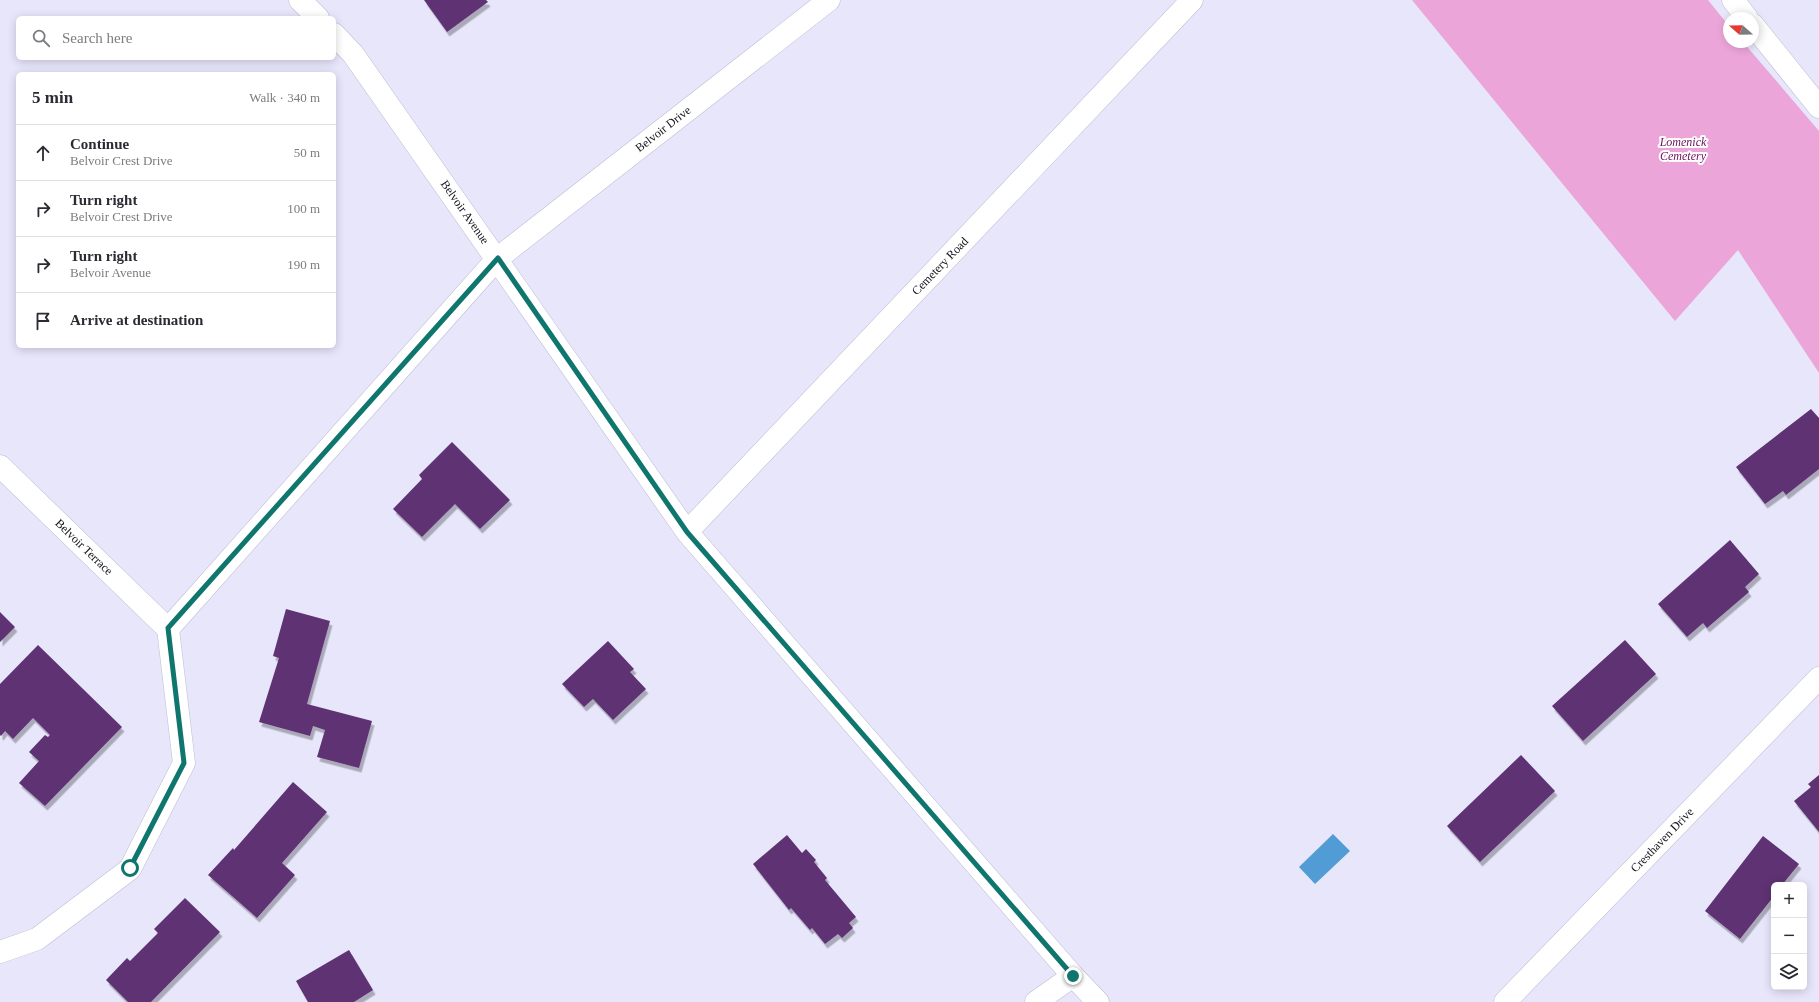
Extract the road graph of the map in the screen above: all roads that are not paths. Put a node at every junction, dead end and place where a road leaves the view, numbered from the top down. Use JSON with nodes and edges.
{"nodes":[{"id":1,"x":300,"y":0,"type":"edge"},
{"id":2,"x":829,"y":0,"type":"edge"},
{"id":3,"x":1192,"y":0,"type":"edge"},
{"id":4,"x":1733,"y":0,"type":"edge"},
{"id":5,"x":1742,"y":12,"type":"edge"},
{"id":6,"x":316,"y":16,"type":"edge"},
{"id":7,"x":1759,"y":32,"type":"edge"},
{"id":8,"x":336,"y":36,"type":"edge"},
{"id":9,"x":1819,"y":107,"type":"edge"},
{"id":10,"x":498,"y":258,"type":"junction"},
{"id":11,"x":0,"y":466,"type":"edge"},
{"id":12,"x":687,"y":532,"type":"junction"},
{"id":13,"x":168,"y":628,"type":"junction"},
{"id":14,"x":1819,"y":678,"type":"edge"},
{"id":15,"x":0,"y":952,"type":"edge"},
{"id":16,"x":1073,"y":976,"type":"junction"},
{"id":17,"x":1036,"y":1002,"type":"edge"},
{"id":18,"x":1098,"y":1002,"type":"edge"},
{"id":19,"x":1505,"y":1002,"type":"edge"}],
"edges":[{"from":1,"to":6,"type":"street"},
{"from":2,"to":10,"type":"street","name":"Belvoir Drive"},
{"from":3,"to":12,"type":"street","name":"Cemetery Road"},
{"from":4,"to":5,"type":"street"},
{"from":7,"to":9,"type":"street"},
{"from":8,"to":10,"type":"street","name":"Belvoir Avenue"},
{"from":10,"to":12,"type":"street","name":"Belvoir Avenue"},
{"from":10,"to":13,"type":"street","name":"Belvoir Drive"},
{"from":11,"to":13,"type":"street","name":"Belvoir Terrace"},
{"from":12,"to":16,"type":"street","name":"Belvoir Avenue"},
{"from":13,"to":15,"type":"street"},
{"from":14,"to":19,"type":"street","name":"Cresthaven Drive"},
{"from":16,"to":17,"type":"street"},
{"from":16,"to":18,"type":"street","name":"Belvoir Avenue"}]}
